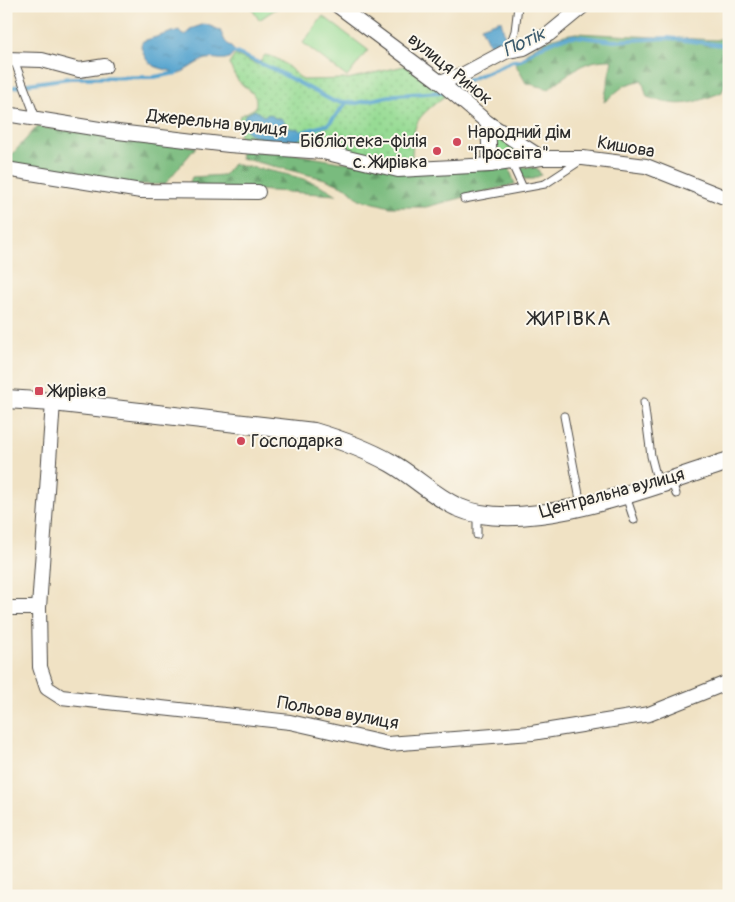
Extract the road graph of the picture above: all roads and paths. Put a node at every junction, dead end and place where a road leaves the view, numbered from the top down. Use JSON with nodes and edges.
{"nodes":[{"id":1,"x":338,"y":6,"type":"edge"},
{"id":2,"x":518,"y":6,"type":"edge"},
{"id":3,"x":583,"y":6,"type":"edge"},
{"id":4,"x":507,"y":51,"type":"junction"},
{"id":5,"x":10,"y":60,"type":"edge"},
{"id":6,"x":105,"y":66,"type":"dead end"},
{"id":7,"x":440,"y":82,"type":"junction"},
{"id":8,"x":6,"y":114,"type":"edge"},
{"id":9,"x":36,"y":118,"type":"junction"},
{"id":10,"x":488,"y":123,"type":"junction"},
{"id":11,"x":542,"y":158,"type":"junction"},
{"id":12,"x":583,"y":158,"type":"junction"},
{"id":13,"x":511,"y":162,"type":"junction"},
{"id":14,"x":490,"y":165,"type":"junction"},
{"id":15,"x":6,"y":169,"type":"edge"},
{"id":16,"x":522,"y":188,"type":"junction"},
{"id":17,"x":258,"y":192,"type":"dead end"},
{"id":18,"x":464,"y":199,"type":"dead end"},
{"id":19,"x":729,"y":199,"type":"edge"},
{"id":20,"x":6,"y":399,"type":"edge"},
{"id":21,"x":53,"y":402,"type":"junction"},
{"id":22,"x":644,"y":402,"type":"dead end"},
{"id":23,"x":564,"y":416,"type":"dead end"},
{"id":24,"x":729,"y":461,"type":"edge"},
{"id":25,"x":668,"y":485,"type":"junction"},
{"id":26,"x":626,"y":493,"type":"junction"},
{"id":27,"x":580,"y":505,"type":"junction"},
{"id":28,"x":477,"y":514,"type":"junction"},
{"id":29,"x":634,"y":520,"type":"dead end"},
{"id":30,"x":477,"y":535,"type":"dead end"},
{"id":31,"x":6,"y":608,"type":"edge"},
{"id":32,"x":40,"y":608,"type":"junction"},
{"id":33,"x":729,"y":682,"type":"edge"}],
"edges":[{"from":1,"to":7,"type":"street","name":"вулиця Ринок"},
{"from":2,"to":4,"type":"lane"},
{"from":3,"to":4,"type":"street"},
{"from":4,"to":7,"type":"street"},
{"from":5,"to":6,"type":"street"},
{"from":5,"to":9,"type":"lane"},
{"from":7,"to":10,"type":"street","name":"вулиця Ринок"},
{"from":8,"to":9,"type":"street","name":"Джерельна вулиця"},
{"from":9,"to":14,"type":"street","name":"Джерельна вулиця"},
{"from":10,"to":11,"type":"street","name":"вулиця Ринок"},
{"from":10,"to":14,"type":"street"},
{"from":11,"to":12,"type":"street","name":"Кишова"},
{"from":11,"to":13,"type":"street","name":"Джерельна вулиця"},
{"from":12,"to":16,"type":"lane"},
{"from":12,"to":19,"type":"street","name":"Кишова"},
{"from":13,"to":14,"type":"street","name":"Джерельна вулиця"},
{"from":13,"to":16,"type":"lane"},
{"from":15,"to":17,"type":"street"},
{"from":16,"to":18,"type":"lane"},
{"from":20,"to":21,"type":"street","name":"Центральна вулиця"},
{"from":21,"to":28,"type":"street","name":"Центральна вулиця"},
{"from":21,"to":32,"type":"street","name":"Польова вулиця"},
{"from":22,"to":25,"type":"lane"},
{"from":23,"to":27,"type":"lane"},
{"from":24,"to":25,"type":"street","name":"Центральна вулиця"},
{"from":25,"to":26,"type":"street","name":"Центральна вулиця"},
{"from":26,"to":27,"type":"street","name":"Центральна вулиця"},
{"from":26,"to":29,"type":"lane"},
{"from":27,"to":28,"type":"street","name":"Центральна вулиця"},
{"from":28,"to":30,"type":"lane"},
{"from":31,"to":32,"type":"street"},
{"from":32,"to":33,"type":"street","name":"Польова вулиця"}]}
